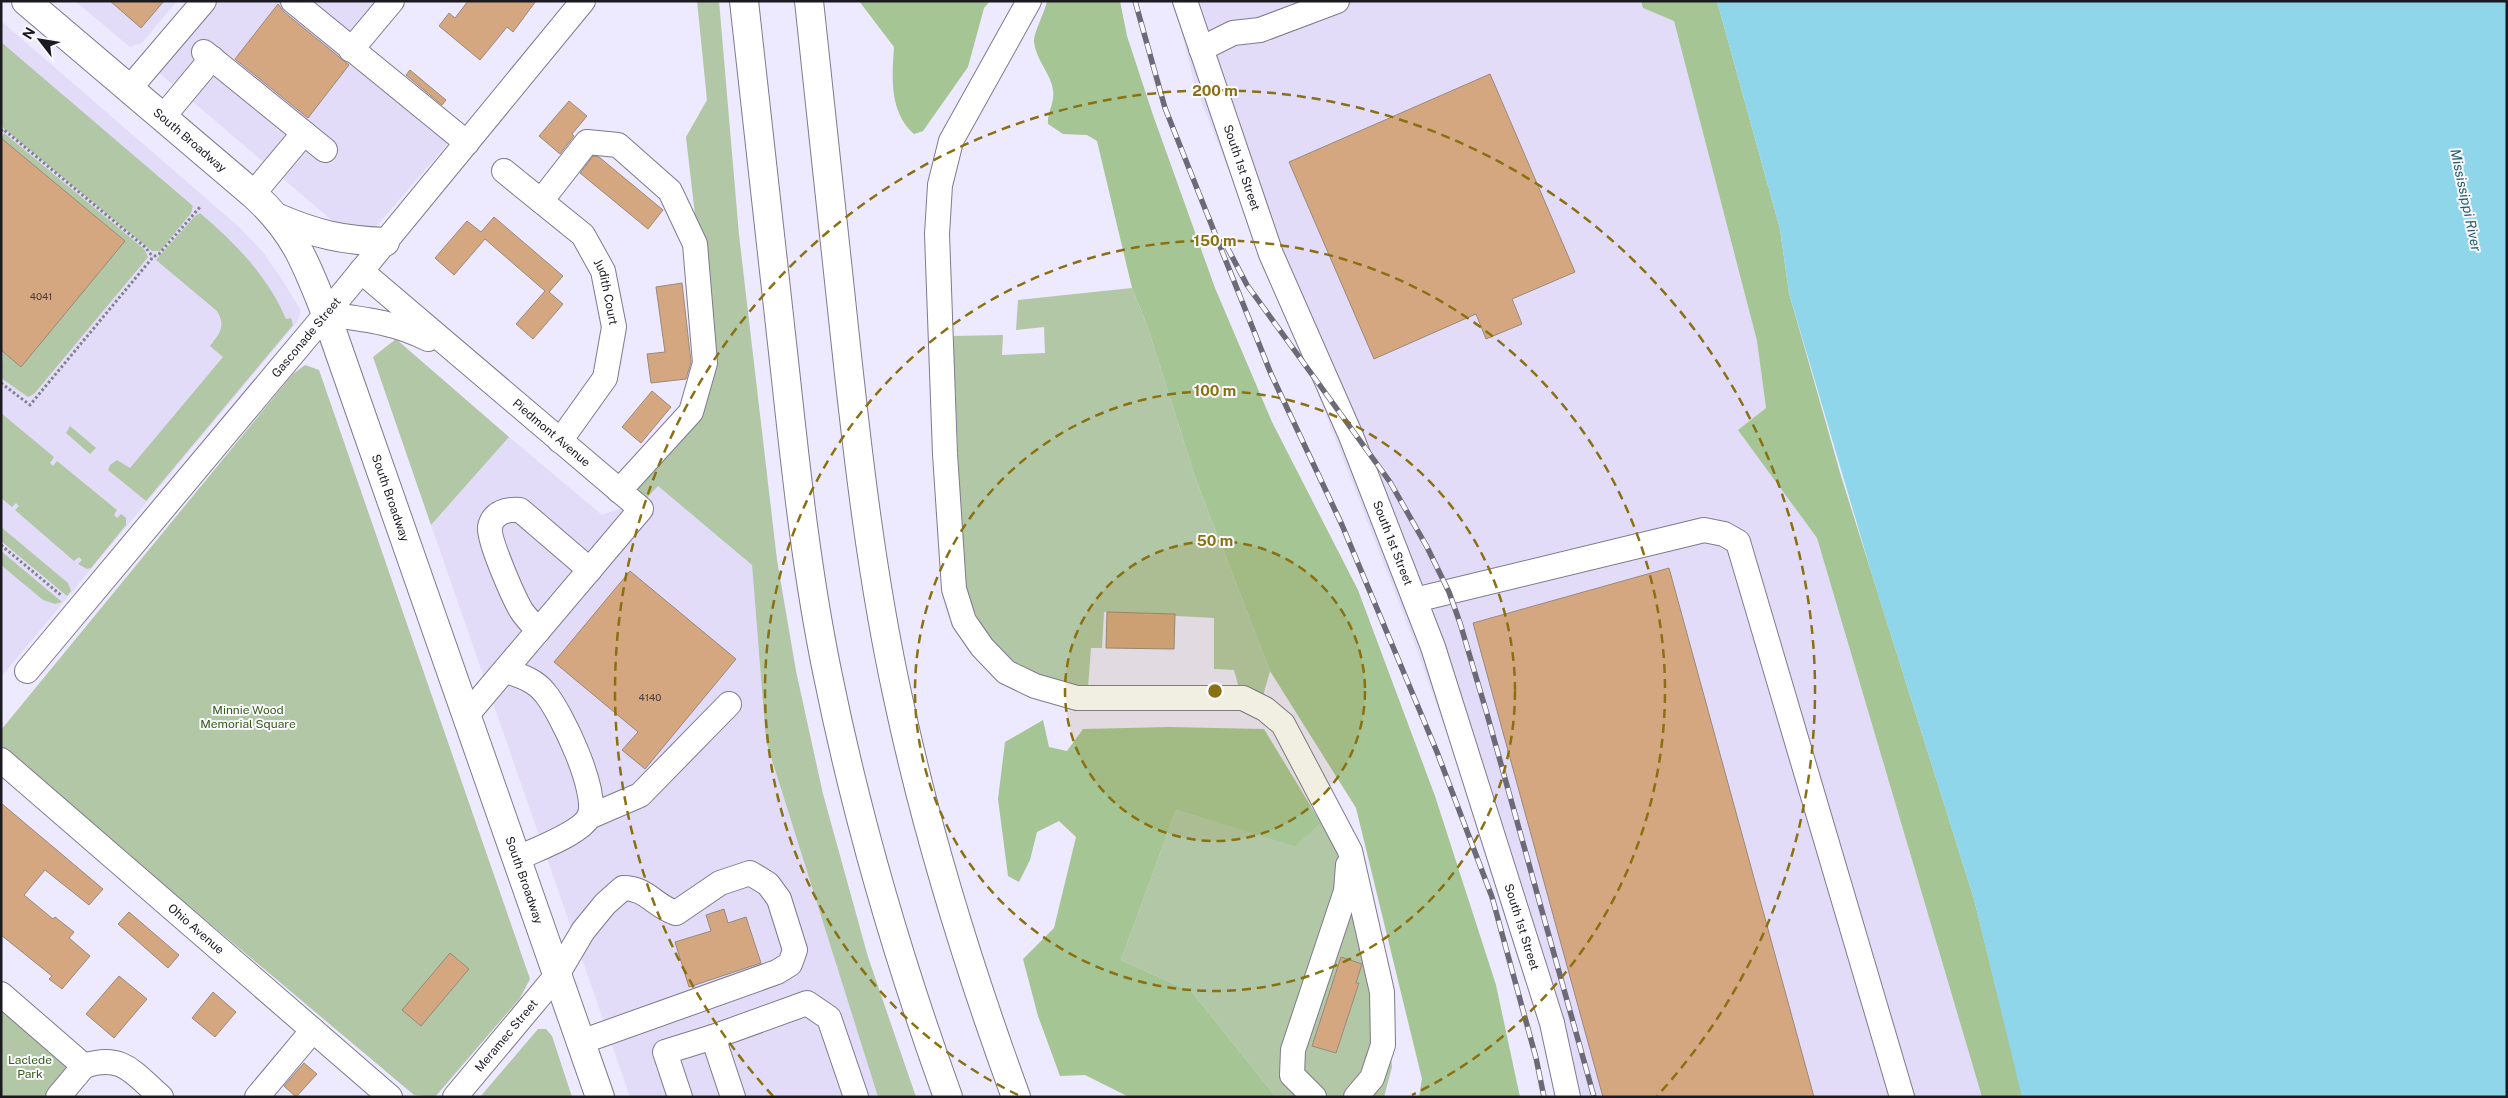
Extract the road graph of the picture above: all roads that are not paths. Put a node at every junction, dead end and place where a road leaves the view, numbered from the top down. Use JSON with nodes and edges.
{"nodes":[{"id":1,"x":26,"y":1,"type":"edge"},
{"id":2,"x":204,"y":1,"type":"edge"},
{"id":3,"x":293,"y":1,"type":"edge"},
{"id":4,"x":392,"y":1,"type":"edge"},
{"id":5,"x":583,"y":1,"type":"edge"},
{"id":6,"x":744,"y":1,"type":"edge"},
{"id":7,"x":808,"y":1,"type":"edge"},
{"id":8,"x":1029,"y":1,"type":"edge"},
{"id":9,"x":1185,"y":1,"type":"edge"},
{"id":10,"x":1337,"y":1,"type":"edge"},
{"id":11,"x":1201,"y":49,"type":"junction"},
{"id":12,"x":351,"y":50,"type":"junction"},
{"id":13,"x":129,"y":89,"type":"junction"},
{"id":14,"x":163,"y":118,"type":"junction"},
{"id":15,"x":304,"y":133,"type":"junction"},
{"id":16,"x":467,"y":143,"type":"junction"},
{"id":17,"x":325,"y":150,"type":"dead end"},
{"id":18,"x":504,"y":170,"type":"dead end"},
{"id":19,"x":253,"y":194,"type":"junction"},
{"id":20,"x":541,"y":201,"type":"junction"},
{"id":21,"x":278,"y":218,"type":"junction"},
{"id":22,"x":385,"y":242,"type":"junction"},
{"id":23,"x":361,"y":272,"type":"junction"},
{"id":24,"x":326,"y":314,"type":"junction"},
{"id":25,"x":463,"y":358,"type":"junction"},
{"id":26,"x":560,"y":441,"type":"junction"},
{"id":27,"x":619,"y":491,"type":"junction"},
{"id":28,"x":590,"y":570,"type":"junction"},
{"id":29,"x":1415,"y":600,"type":"junction"},
{"id":30,"x":538,"y":631,"type":"junction"},
{"id":31,"x":27,"y":670,"type":"dead end"},
{"id":32,"x":506,"y":670,"type":"junction"},
{"id":33,"x":729,"y":704,"type":"dead end"},
{"id":34,"x":466,"y":716,"type":"junction"},
{"id":35,"x":1,"y":760,"type":"edge"},
{"id":36,"x":589,"y":817,"type":"junction"},
{"id":37,"x":1350,"y":851,"type":"junction"},
{"id":38,"x":516,"y":859,"type":"junction"},
{"id":39,"x":557,"y":975,"type":"junction"},
{"id":40,"x":1,"y":994,"type":"edge"},
{"id":41,"x":313,"y":1030,"type":"junction"},
{"id":42,"x":713,"y":1037,"type":"junction"},
{"id":43,"x":581,"y":1042,"type":"junction"},
{"id":44,"x":84,"y":1066,"type":"junction"},
{"id":45,"x":58,"y":1097,"type":"edge"},
{"id":46,"x":161,"y":1097,"type":"edge"},
{"id":47,"x":257,"y":1097,"type":"edge"},
{"id":48,"x":390,"y":1097,"type":"edge"},
{"id":49,"x":455,"y":1097,"type":"edge"},
{"id":50,"x":600,"y":1097,"type":"edge"},
{"id":51,"x":680,"y":1097,"type":"edge"},
{"id":52,"x":733,"y":1097,"type":"edge"},
{"id":53,"x":856,"y":1097,"type":"edge"},
{"id":54,"x":948,"y":1097,"type":"edge"},
{"id":55,"x":1016,"y":1097,"type":"edge"},
{"id":56,"x":1314,"y":1097,"type":"edge"},
{"id":57,"x":1356,"y":1097,"type":"edge"},
{"id":58,"x":1568,"y":1097,"type":"edge"},
{"id":59,"x":1902,"y":1097,"type":"edge"}],
"edges":[{"from":1,"to":13,"type":"main road","name":"South Broadway"},
{"from":2,"to":13,"type":"street"},
{"from":3,"to":12,"type":"street"},
{"from":4,"to":12,"type":"street"},
{"from":5,"to":16,"type":"street","name":"Gasconade Street"},
{"from":6,"to":54,"type":"main road"},
{"from":7,"to":55,"type":"main road"},
{"from":8,"to":37,"type":"street"},
{"from":9,"to":11,"type":"street","name":"South 1st Street"},
{"from":10,"to":11,"type":"street"},
{"from":11,"to":29,"type":"street","name":"South 1st Street"},
{"from":12,"to":16,"type":"street"},
{"from":13,"to":14,"type":"main road","name":"South Broadway"},
{"from":14,"to":15,"type":"street"},
{"from":14,"to":19,"type":"main road","name":"South Broadway"},
{"from":15,"to":17,"type":"street"},
{"from":15,"to":19,"type":"street"},
{"from":16,"to":22,"type":"street","name":"Gasconade Street"},
{"from":18,"to":20,"type":"street","name":"Judith Court"},
{"from":19,"to":21,"type":"main road","name":"South Broadway"},
{"from":20,"to":26,"type":"street","name":"Judith Court"},
{"from":20,"to":27,"type":"street"},
{"from":21,"to":22,"type":"main road"},
{"from":21,"to":24,"type":"main road","name":"South Broadway"},
{"from":22,"to":23,"type":"street","name":"Gasconade Street"},
{"from":23,"to":24,"type":"street","name":"Gasconade Street"},
{"from":23,"to":25,"type":"street","name":"Piedmont Avenue"},
{"from":24,"to":25,"type":"street","name":"Piedmont Avenue"},
{"from":24,"to":31,"type":"street","name":"Gasconade Street"},
{"from":24,"to":34,"type":"main road","name":"South Broadway"},
{"from":25,"to":26,"type":"street","name":"Piedmont Avenue"},
{"from":26,"to":27,"type":"street","name":"Piedmont Avenue"},
{"from":27,"to":28,"type":"street","name":"Piedmont Avenue"},
{"from":28,"to":30,"type":"street"},
{"from":28,"to":30,"type":"street"},
{"from":29,"to":58,"type":"street","name":"South 1st Street"},
{"from":29,"to":59,"type":"street"},
{"from":30,"to":32,"type":"street"},
{"from":32,"to":34,"type":"street"},
{"from":32,"to":36,"type":"street"},
{"from":33,"to":36,"type":"street"},
{"from":34,"to":38,"type":"main road","name":"South Broadway"},
{"from":35,"to":41,"type":"street","name":"Ohio Avenue"},
{"from":36,"to":38,"type":"street"},
{"from":37,"to":56,"type":"street"},
{"from":37,"to":57,"type":"street"},
{"from":38,"to":39,"type":"main road","name":"South Broadway"},
{"from":39,"to":43,"type":"main road","name":"South Broadway"},
{"from":39,"to":43,"type":"street","name":"Meramec Street"},
{"from":39,"to":49,"type":"street","name":"Meramec Street"},
{"from":40,"to":44,"type":"street"},
{"from":41,"to":47,"type":"street"},
{"from":41,"to":48,"type":"street","name":"Ohio Avenue"},
{"from":42,"to":51,"type":"street"},
{"from":42,"to":52,"type":"street"},
{"from":42,"to":53,"type":"street"},
{"from":43,"to":50,"type":"main road","name":"South Broadway"},
{"from":44,"to":45,"type":"street"},
{"from":44,"to":46,"type":"street"}]}
